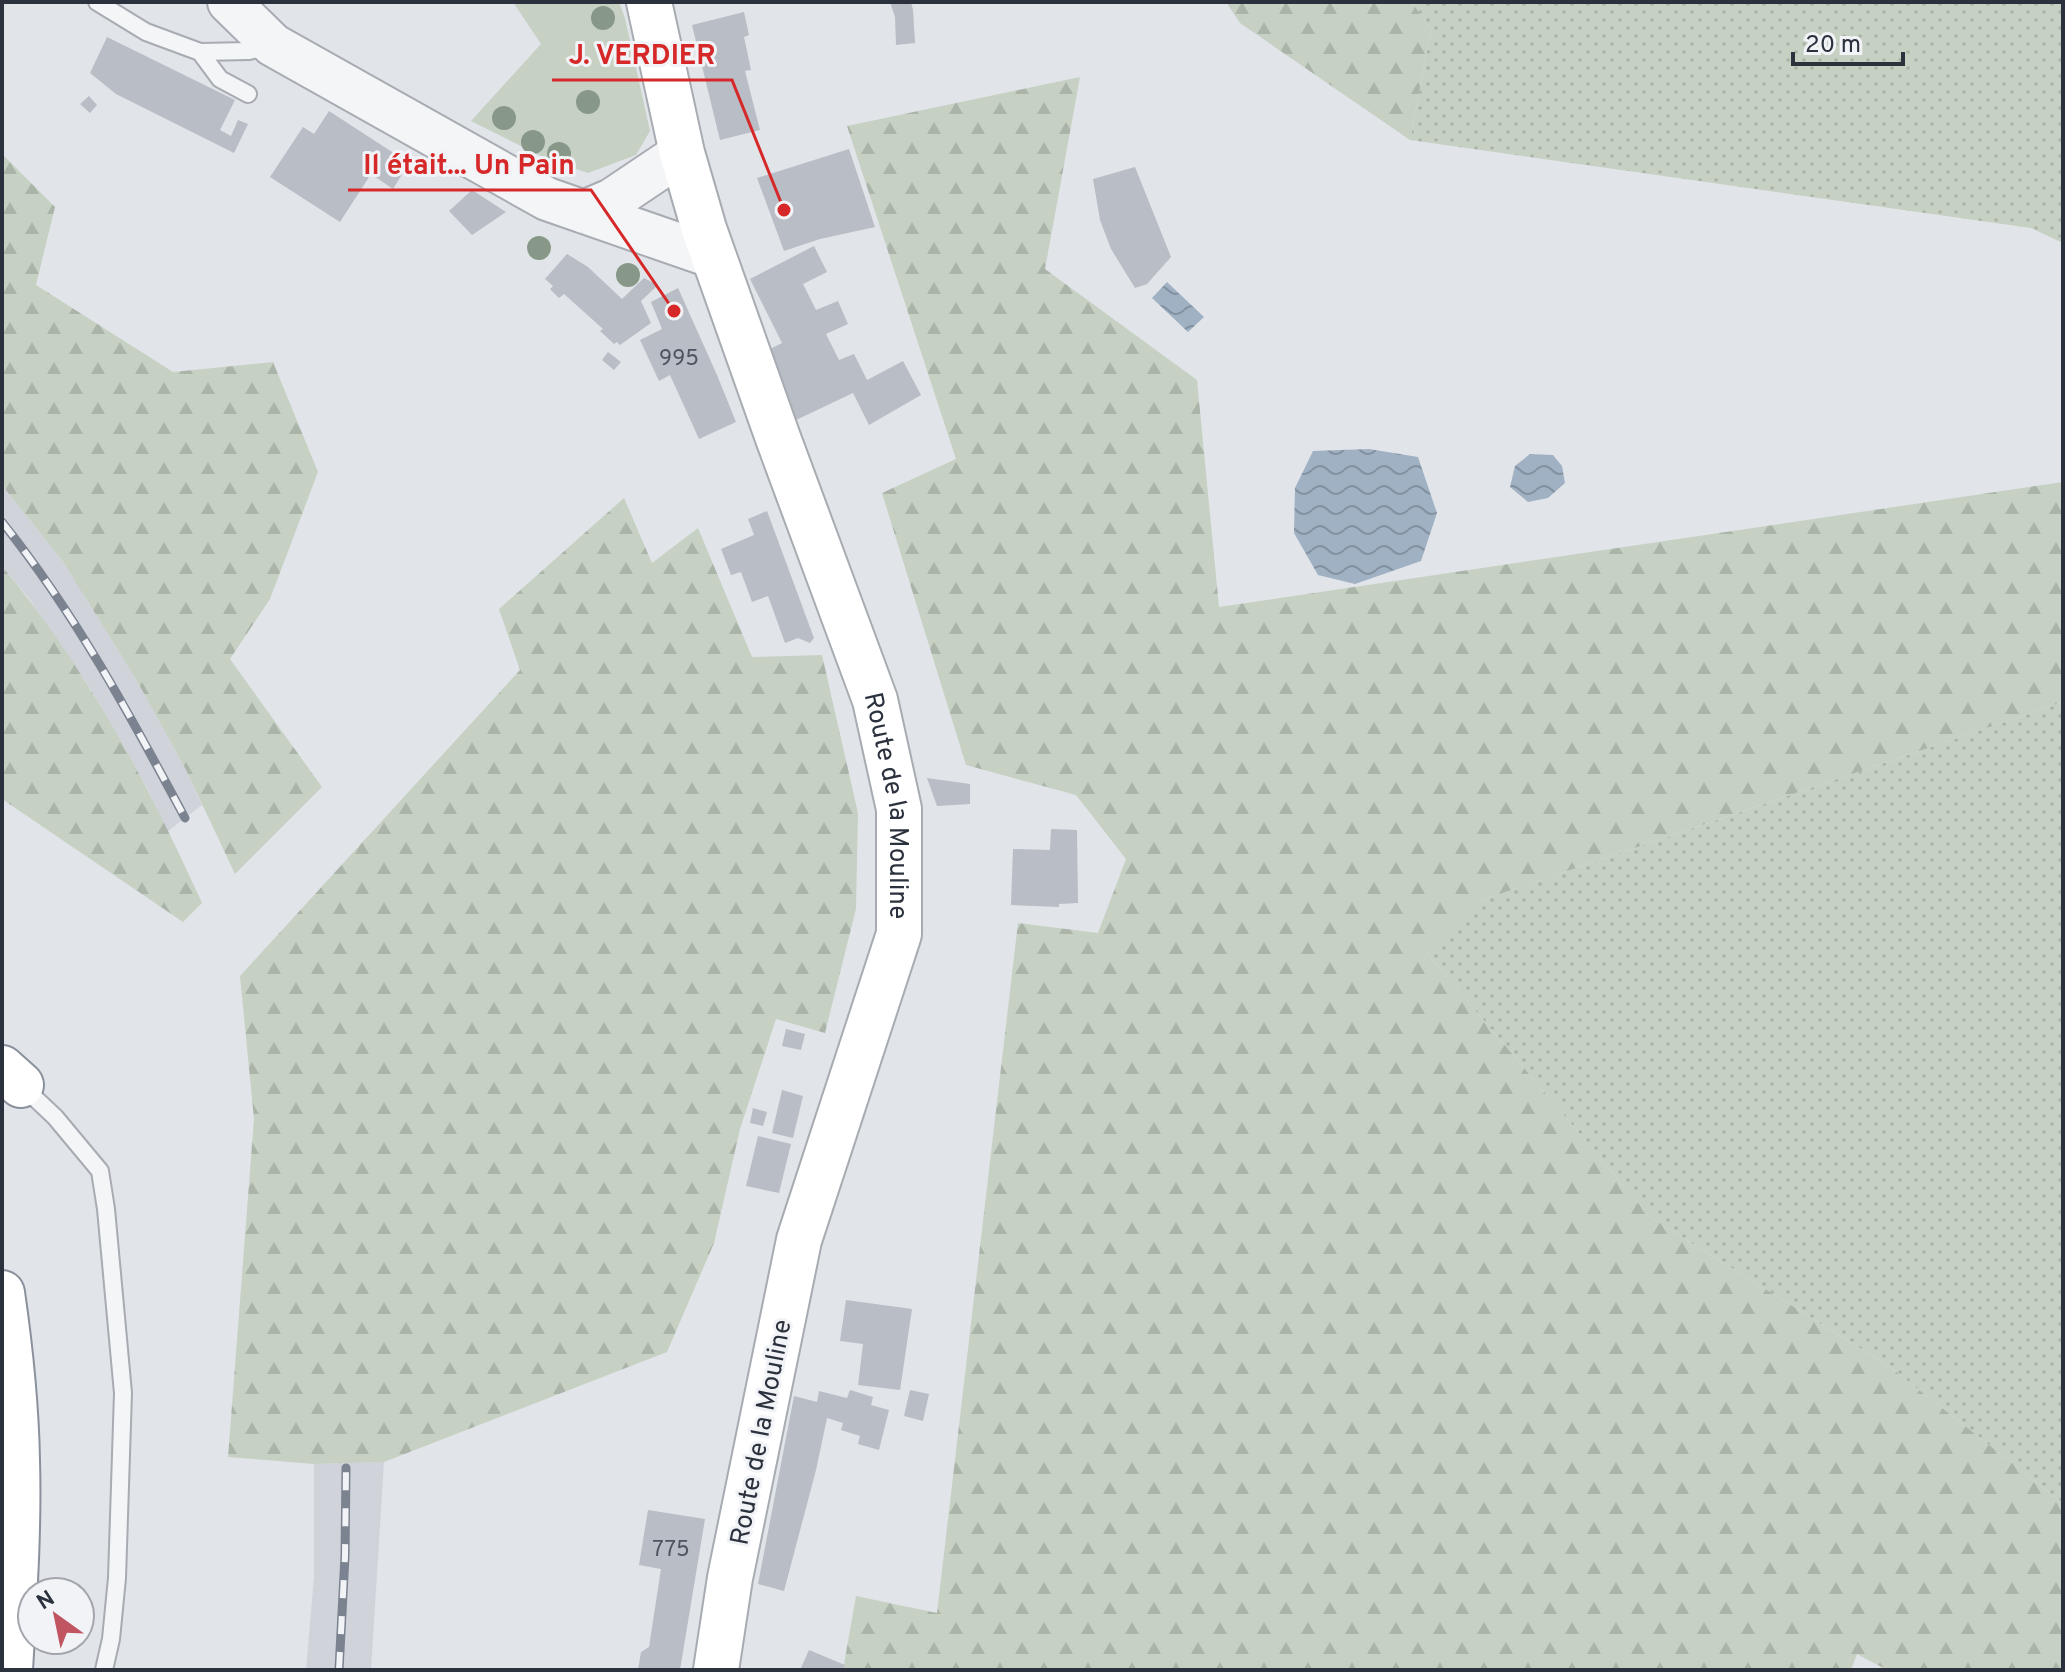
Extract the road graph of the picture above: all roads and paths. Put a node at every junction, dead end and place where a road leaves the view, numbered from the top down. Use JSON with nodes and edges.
{"nodes":[{"id":1,"x":97,"y":2,"type":"edge"},
{"id":2,"x":229,"y":2,"type":"edge"},
{"id":3,"x":649,"y":2,"type":"edge"},
{"id":4,"x":273,"y":45,"type":"junction"},
{"id":5,"x":200,"y":52,"type":"junction"},
{"id":6,"x":248,"y":94,"type":"dead end"},
{"id":7,"x":682,"y":153,"type":"junction"},
{"id":8,"x":584,"y":212,"type":"junction"},
{"id":9,"x":714,"y":257,"type":"junction"},
{"id":10,"x":11,"y":1077,"type":"edge"},
{"id":11,"x":2,"y":1293,"type":"edge"},
{"id":12,"x":10,"y":1670,"type":"edge"},
{"id":13,"x":104,"y":1670,"type":"edge"},
{"id":14,"x":716,"y":1670,"type":"edge"}],
"edges":[{"from":1,"to":5,"type":"lane"},
{"from":2,"to":4,"type":"street"},
{"from":3,"to":7,"type":"main road","name":"Route de la Mouline"},
{"from":4,"to":5,"type":"lane"},
{"from":4,"to":8,"type":"street"},
{"from":5,"to":6,"type":"lane"},
{"from":7,"to":8,"type":"street"},
{"from":7,"to":9,"type":"main road","name":"Route de la Mouline"},
{"from":8,"to":9,"type":"street"},
{"from":9,"to":14,"type":"main road","name":"Route de la Mouline"},
{"from":10,"to":13,"type":"lane"},
{"from":11,"to":12,"type":"main road"}]}
